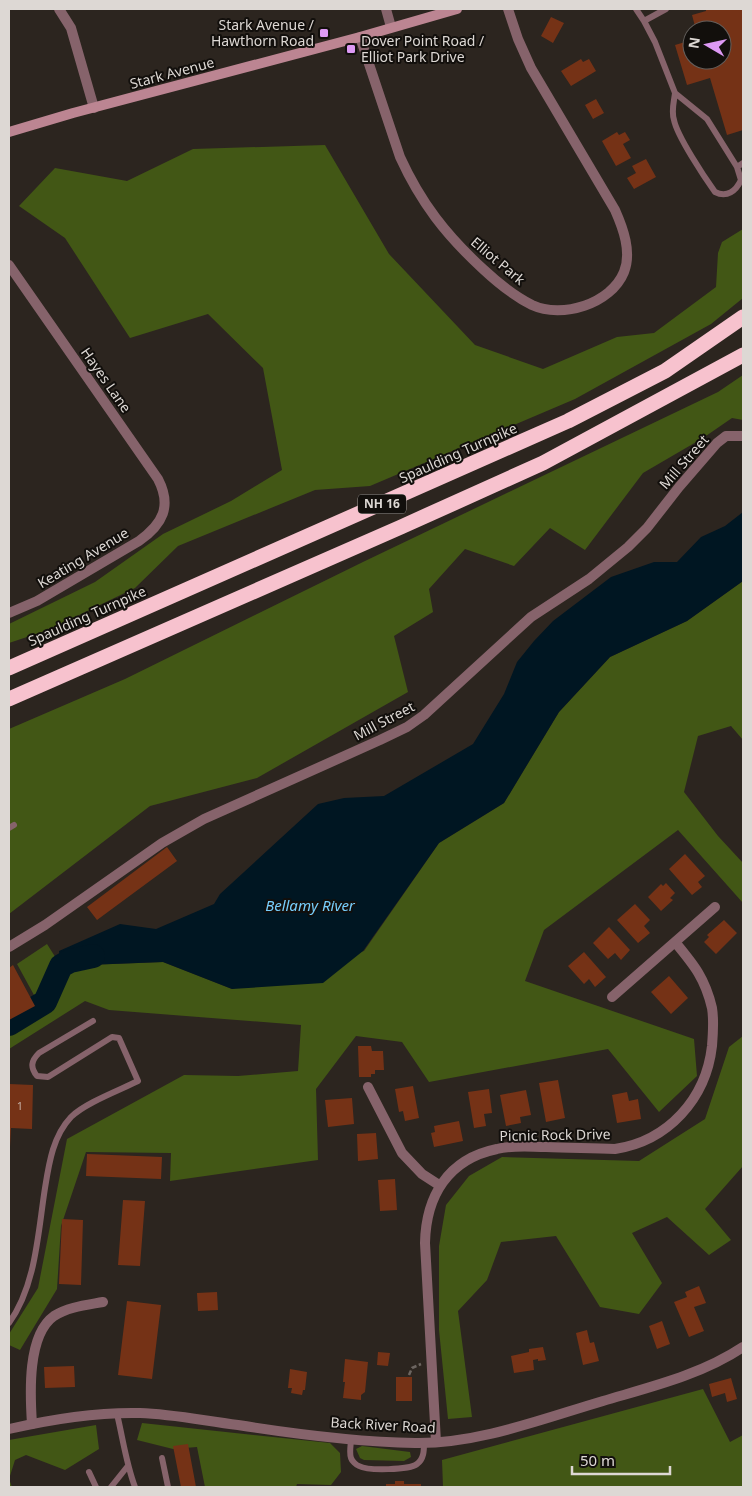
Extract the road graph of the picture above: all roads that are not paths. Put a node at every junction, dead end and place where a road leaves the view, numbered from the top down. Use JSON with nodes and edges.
{"nodes":[{"id":1,"x":60,"y":9,"type":"edge"},
{"id":2,"x":386,"y":9,"type":"edge"},
{"id":3,"x":457,"y":9,"type":"edge"},
{"id":4,"x":508,"y":9,"type":"edge"},
{"id":5,"x":636,"y":9,"type":"edge"},
{"id":6,"x":666,"y":9,"type":"edge"},
{"id":7,"x":644,"y":21,"type":"junction"},
{"id":8,"x":391,"y":27,"type":"junction"},
{"id":9,"x":360,"y":36,"type":"junction"},
{"id":10,"x":675,"y":93,"type":"junction"},
{"id":11,"x":94,"y":108,"type":"junction"},
{"id":12,"x":9,"y":132,"type":"edge"},
{"id":13,"x":743,"y":163,"type":"edge"},
{"id":14,"x":737,"y":167,"type":"junction"},
{"id":15,"x":9,"y":265,"type":"edge"},
{"id":16,"x":743,"y":317,"type":"edge"},
{"id":17,"x":743,"y":356,"type":"edge"},
{"id":18,"x":743,"y":436,"type":"edge"},
{"id":19,"x":163,"y":515,"type":"joint"},
{"id":20,"x":9,"y":614,"type":"edge"},
{"id":21,"x":9,"y":668,"type":"edge"},
{"id":22,"x":9,"y":699,"type":"edge"},
{"id":23,"x":715,"y":907,"type":"dead end"},
{"id":24,"x":675,"y":942,"type":"junction"},
{"id":25,"x":9,"y":947,"type":"edge"},
{"id":26,"x":612,"y":997,"type":"dead end"},
{"id":27,"x":92,"y":1021,"type":"dead end"},
{"id":28,"x":368,"y":1087,"type":"dead end"},
{"id":29,"x":439,"y":1185,"type":"junction"},
{"id":30,"x":103,"y":1302,"type":"dead end"},
{"id":31,"x":9,"y":1323,"type":"edge"},
{"id":32,"x":743,"y":1347,"type":"edge"},
{"id":33,"x":117,"y":1414,"type":"junction"},
{"id":34,"x":32,"y":1424,"type":"junction"},
{"id":35,"x":9,"y":1429,"type":"edge"},
{"id":36,"x":351,"y":1439,"type":"junction"},
{"id":37,"x":436,"y":1442,"type":"junction"},
{"id":38,"x":424,"y":1443,"type":"junction"},
{"id":39,"x":162,"y":1458,"type":"dead end"},
{"id":40,"x":127,"y":1467,"type":"junction"},
{"id":41,"x":89,"y":1472,"type":"dead end"},
{"id":42,"x":96,"y":1487,"type":"edge"},
{"id":43,"x":111,"y":1487,"type":"edge"},
{"id":44,"x":135,"y":1487,"type":"edge"},
{"id":45,"x":168,"y":1487,"type":"edge"}],
"edges":[{"from":1,"to":11,"type":"street"},
{"from":2,"to":8,"type":"street"},
{"from":3,"to":8,"type":"main road","name":"Stark Avenue"},
{"from":4,"to":9,"type":"street","name":"Elliot Park"},
{"from":5,"to":7,"type":"lane"},
{"from":6,"to":7,"type":"lane"},
{"from":7,"to":10,"type":"lane"},
{"from":8,"to":9,"type":"main road","name":"Stark Avenue"},
{"from":9,"to":11,"type":"main road","name":"Stark Avenue"},
{"from":10,"to":14,"type":"lane"},
{"from":10,"to":14,"type":"lane"},
{"from":11,"to":12,"type":"main road","name":"Stark Avenue"},
{"from":13,"to":14,"type":"lane"},
{"from":15,"to":19,"type":"street","name":"Hayes Lane"},
{"from":16,"to":21,"type":"highway","name":"Spaulding Turnpike","number":"NH 16"},
{"from":17,"to":22,"type":"highway","number":"NH 16"},
{"from":18,"to":25,"type":"street","name":"Mill Street"},
{"from":19,"to":20,"type":"street","name":"Keating Avenue"},
{"from":23,"to":24,"type":"street"},
{"from":24,"to":26,"type":"street"},
{"from":24,"to":29,"type":"street","name":"Picnic Rock Drive"},
{"from":27,"to":31,"type":"lane"},
{"from":28,"to":29,"type":"street"},
{"from":29,"to":37,"type":"street","name":"Picnic Rock Drive"},
{"from":30,"to":34,"type":"street"},
{"from":32,"to":37,"type":"street","name":"Back River Road"},
{"from":33,"to":34,"type":"street","name":"Back River Road"},
{"from":33,"to":36,"type":"street","name":"Back River Road"},
{"from":33,"to":40,"type":"lane"},
{"from":34,"to":35,"type":"street","name":"Back River Road"},
{"from":36,"to":38,"type":"street","name":"Back River Road"},
{"from":36,"to":38,"type":"lane"},
{"from":37,"to":38,"type":"street","name":"Back River Road"},
{"from":39,"to":45,"type":"lane"},
{"from":40,"to":43,"type":"lane"},
{"from":40,"to":44,"type":"lane"},
{"from":41,"to":42,"type":"lane"}]}
